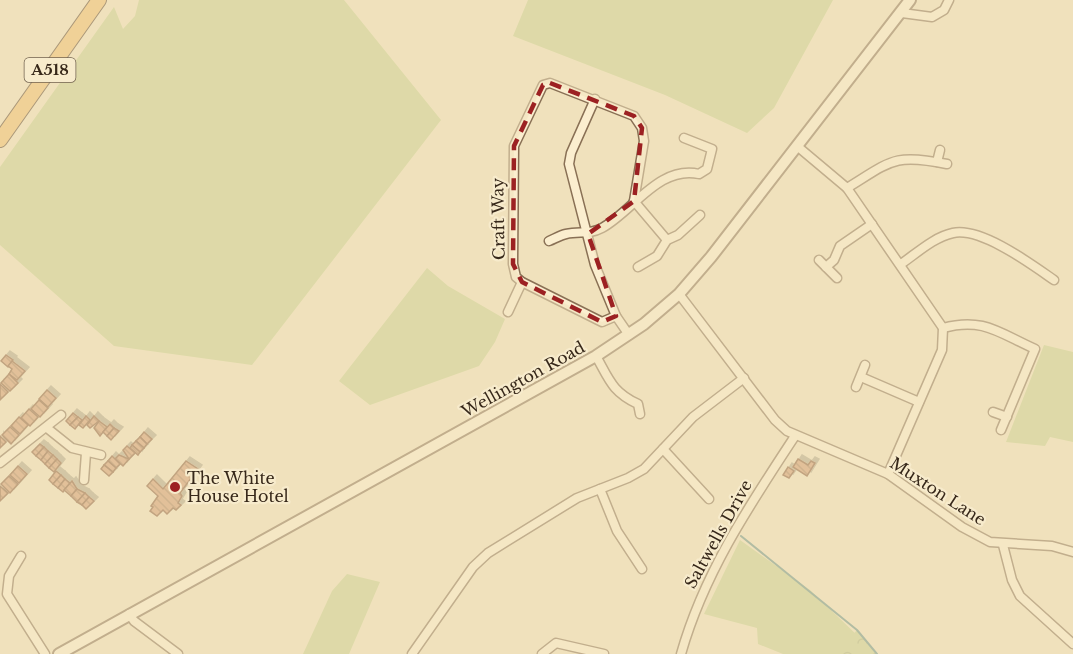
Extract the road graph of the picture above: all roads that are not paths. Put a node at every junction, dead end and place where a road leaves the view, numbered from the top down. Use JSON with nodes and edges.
{"nodes":[{"id":1,"x":99,"y":0,"type":"edge"},
{"id":2,"x":910,"y":0,"type":"edge"},
{"id":3,"x":949,"y":0,"type":"edge"},
{"id":4,"x":902,"y":13,"type":"junction"},
{"id":5,"x":595,"y":99,"type":"junction"},
{"id":6,"x":684,"y":138,"type":"dead end"},
{"id":7,"x":0,"y":140,"type":"edge"},
{"id":8,"x":798,"y":146,"type":"junction"},
{"id":9,"x":940,"y":150,"type":"dead end"},
{"id":10,"x":937,"y":162,"type":"junction"},
{"id":11,"x":947,"y":164,"type":"dead end"},
{"id":12,"x":847,"y":188,"type":"junction"},
{"id":13,"x":634,"y":201,"type":"junction"},
{"id":14,"x":700,"y":215,"type":"dead end"},
{"id":15,"x":872,"y":224,"type":"junction"},
{"id":16,"x":588,"y":234,"type":"junction"},
{"id":17,"x":667,"y":240,"type":"junction"},
{"id":18,"x":549,"y":241,"type":"dead end"},
{"id":19,"x":901,"y":264,"type":"junction"},
{"id":20,"x":1050,"y":265,"type":"dead end"},
{"id":21,"x":638,"y":267,"type":"dead end"},
{"id":22,"x":1044,"y":273,"type":"junction"},
{"id":23,"x":837,"y":278,"type":"dead end"},
{"id":24,"x":1054,"y":280,"type":"dead end"},
{"id":25,"x":522,"y":282,"type":"junction"},
{"id":26,"x":679,"y":294,"type":"junction"},
{"id":27,"x":508,"y":312,"type":"dead end"},
{"id":28,"x":616,"y":315,"type":"junction"},
{"id":29,"x":943,"y":328,"type":"junction"},
{"id":30,"x":629,"y":335,"type":"junction"},
{"id":31,"x":596,"y":356,"type":"junction"},
{"id":32,"x":865,"y":365,"type":"dead end"},
{"id":33,"x":861,"y":377,"type":"junction"},
{"id":34,"x":744,"y":378,"type":"junction"},
{"id":35,"x":856,"y":387,"type":"dead end"},
{"id":36,"x":646,"y":397,"type":"dead end"},
{"id":37,"x":919,"y":402,"type":"junction"},
{"id":38,"x":638,"y":404,"type":"junction"},
{"id":39,"x":993,"y":412,"type":"dead end"},
{"id":40,"x":640,"y":414,"type":"dead end"},
{"id":41,"x":61,"y":415,"type":"dead end"},
{"id":42,"x":1007,"y":417,"type":"junction"},
{"id":43,"x":47,"y":428,"type":"junction"},
{"id":44,"x":1001,"y":430,"type":"dead end"},
{"id":45,"x":795,"y":436,"type":"junction"},
{"id":46,"x":663,"y":449,"type":"junction"},
{"id":47,"x":86,"y":453,"type":"junction"},
{"id":48,"x":101,"y":455,"type":"dead end"},
{"id":49,"x":0,"y":463,"type":"edge"},
{"id":50,"x":888,"y":474,"type":"junction"},
{"id":51,"x":84,"y":480,"type":"dead end"},
{"id":52,"x":600,"y":489,"type":"junction"},
{"id":53,"x":709,"y":499,"type":"dead end"},
{"id":54,"x":1003,"y":545,"type":"junction"},
{"id":55,"x":1073,"y":552,"type":"edge"},
{"id":56,"x":21,"y":556,"type":"dead end"},
{"id":57,"x":642,"y":569,"type":"dead end"},
{"id":58,"x":129,"y":614,"type":"junction"},
{"id":59,"x":1073,"y":644,"type":"edge"},
{"id":60,"x":45,"y":654,"type":"edge"},
{"id":61,"x":59,"y":654,"type":"edge"},
{"id":62,"x":178,"y":654,"type":"edge"},
{"id":63,"x":412,"y":654,"type":"edge"},
{"id":64,"x":543,"y":654,"type":"edge"},
{"id":65,"x":604,"y":654,"type":"edge"},
{"id":66,"x":681,"y":654,"type":"edge"}],
"edges":[{"from":1,"to":7,"type":"highway","number":"A518"},
{"from":2,"to":4,"type":"street","name":"Wellington Road"},
{"from":3,"to":4,"type":"street"},
{"from":4,"to":8,"type":"street","name":"Wellington Road"},
{"from":5,"to":13,"type":"street"},
{"from":5,"to":16,"type":"street"},
{"from":5,"to":25,"type":"street","name":"Craft Way"},
{"from":6,"to":13,"type":"street"},
{"from":8,"to":12,"type":"street"},
{"from":8,"to":26,"type":"street","name":"Wellington Road"},
{"from":9,"to":10,"type":"street"},
{"from":10,"to":11,"type":"street"},
{"from":10,"to":12,"type":"street"},
{"from":12,"to":15,"type":"street"},
{"from":13,"to":16,"type":"street"},
{"from":13,"to":17,"type":"street"},
{"from":14,"to":17,"type":"street"},
{"from":15,"to":19,"type":"street"},
{"from":15,"to":23,"type":"street"},
{"from":16,"to":18,"type":"street"},
{"from":16,"to":28,"type":"street"},
{"from":17,"to":21,"type":"street"},
{"from":19,"to":22,"type":"street"},
{"from":19,"to":29,"type":"street"},
{"from":20,"to":22,"type":"street"},
{"from":22,"to":24,"type":"street"},
{"from":25,"to":27,"type":"street"},
{"from":25,"to":28,"type":"street"},
{"from":26,"to":30,"type":"street","name":"Wellington Road"},
{"from":26,"to":34,"type":"street","name":"Muxton Lane"},
{"from":28,"to":30,"type":"street"},
{"from":29,"to":37,"type":"street"},
{"from":29,"to":42,"type":"street"},
{"from":30,"to":31,"type":"street","name":"Wellington Road"},
{"from":31,"to":38,"type":"street"},
{"from":31,"to":58,"type":"street","name":"Wellington Road"},
{"from":32,"to":33,"type":"street"},
{"from":33,"to":35,"type":"street"},
{"from":33,"to":37,"type":"street"},
{"from":34,"to":45,"type":"street","name":"Muxton Lane"},
{"from":34,"to":46,"type":"street"},
{"from":36,"to":38,"type":"street"},
{"from":37,"to":50,"type":"street"},
{"from":38,"to":40,"type":"street"},
{"from":39,"to":42,"type":"street"},
{"from":41,"to":43,"type":"street"},
{"from":42,"to":44,"type":"street"},
{"from":43,"to":47,"type":"street"},
{"from":43,"to":49,"type":"street"},
{"from":45,"to":50,"type":"street","name":"Muxton Lane"},
{"from":45,"to":66,"type":"street","name":"Saltwells Drive"},
{"from":46,"to":52,"type":"street"},
{"from":46,"to":53,"type":"street"},
{"from":47,"to":48,"type":"street"},
{"from":47,"to":51,"type":"street"},
{"from":50,"to":54,"type":"street","name":"Muxton Lane"},
{"from":52,"to":57,"type":"street"},
{"from":52,"to":63,"type":"street"},
{"from":54,"to":55,"type":"street","name":"Muxton Lane"},
{"from":54,"to":59,"type":"street"},
{"from":56,"to":60,"type":"street"},
{"from":58,"to":61,"type":"street","name":"Wellington Road"},
{"from":58,"to":62,"type":"street"},
{"from":64,"to":65,"type":"street"}]}
